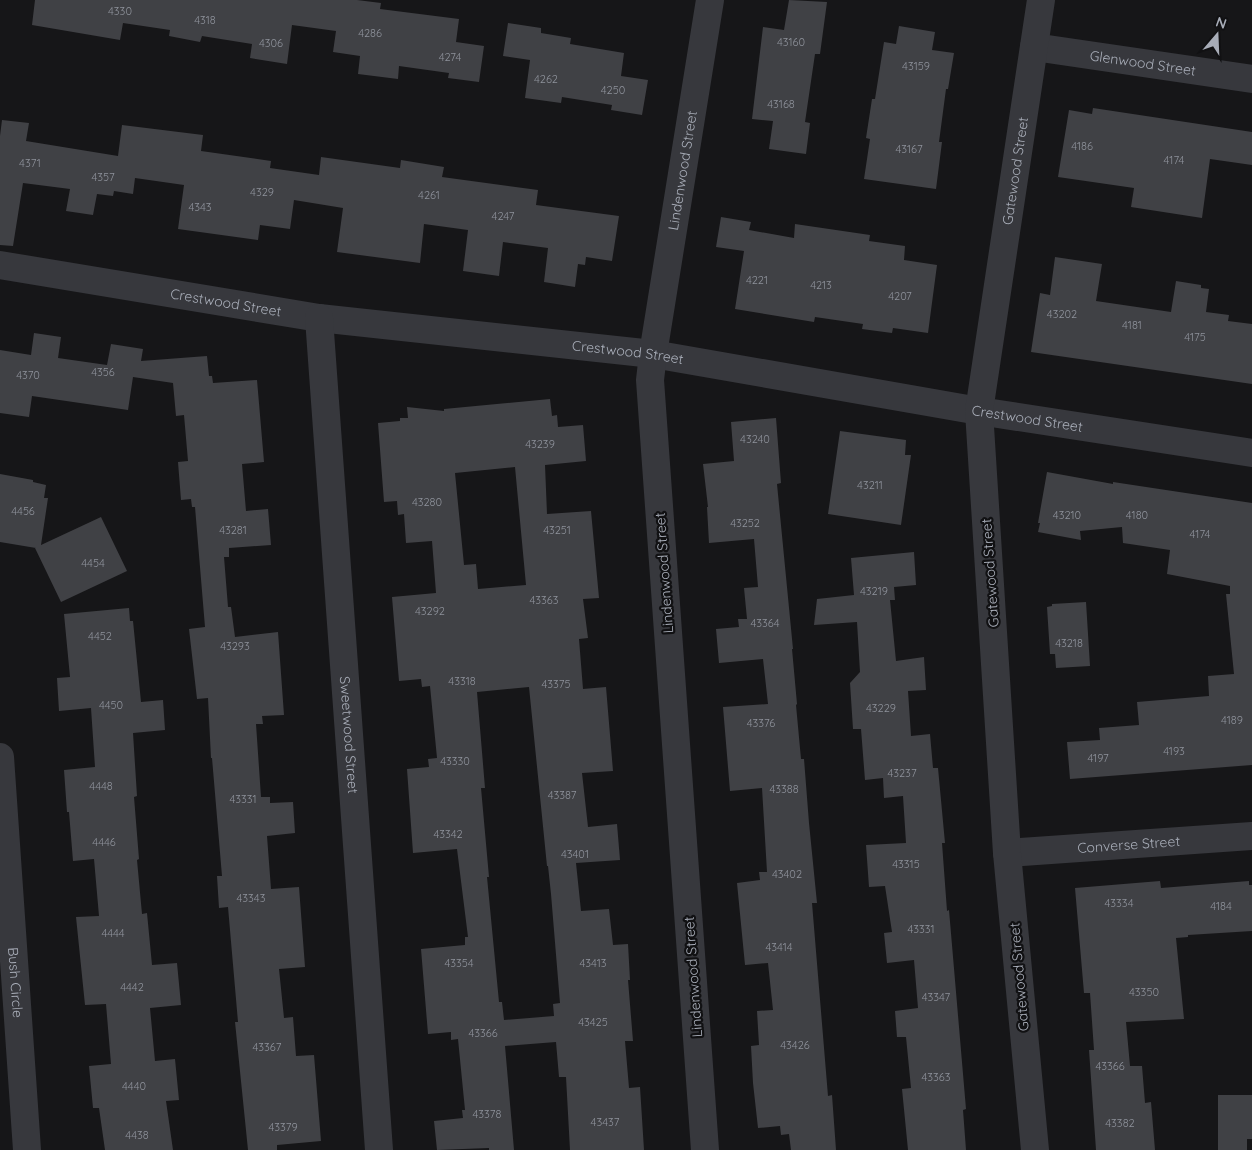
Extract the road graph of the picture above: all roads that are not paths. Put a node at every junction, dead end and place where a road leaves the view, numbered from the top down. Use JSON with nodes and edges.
{"nodes":[{"id":1,"x":710,"y":0,"type":"edge"},
{"id":2,"x":1041,"y":0,"type":"edge"},
{"id":3,"x":1034,"y":47,"type":"junction"},
{"id":4,"x":1252,"y":79,"type":"edge"},
{"id":5,"x":0,"y":265,"type":"edge"},
{"id":6,"x":319,"y":318,"type":"junction"},
{"id":7,"x":653,"y":354,"type":"junction"},
{"id":8,"x":979,"y":411,"type":"junction"},
{"id":9,"x":1252,"y":453,"type":"edge"},
{"id":10,"x":0,"y":757,"type":"edge"},
{"id":11,"x":1252,"y":836,"type":"edge"},
{"id":12,"x":1007,"y":853,"type":"junction"},
{"id":13,"x":27,"y":1150,"type":"edge"},
{"id":14,"x":379,"y":1150,"type":"edge"},
{"id":15,"x":705,"y":1150,"type":"edge"},
{"id":16,"x":1035,"y":1150,"type":"edge"}],
"edges":[{"from":1,"to":7,"type":"street","name":"Lindenwood Street"},
{"from":2,"to":3,"type":"street","name":"Gatewood Street"},
{"from":3,"to":4,"type":"street","name":"Glenwood Street"},
{"from":3,"to":8,"type":"street","name":"Gatewood Street"},
{"from":5,"to":6,"type":"street","name":"Crestwood Street"},
{"from":6,"to":7,"type":"street","name":"Crestwood Street"},
{"from":6,"to":14,"type":"street","name":"Sweetwood Street"},
{"from":7,"to":8,"type":"street","name":"Crestwood Street"},
{"from":7,"to":15,"type":"street","name":"Lindenwood Street"},
{"from":8,"to":9,"type":"street","name":"Crestwood Street"},
{"from":8,"to":12,"type":"street","name":"Gatewood Street"},
{"from":10,"to":13,"type":"street","name":"Bush Circle"},
{"from":11,"to":12,"type":"street","name":"Converse Street"},
{"from":12,"to":16,"type":"street","name":"Gatewood Street"}]}
